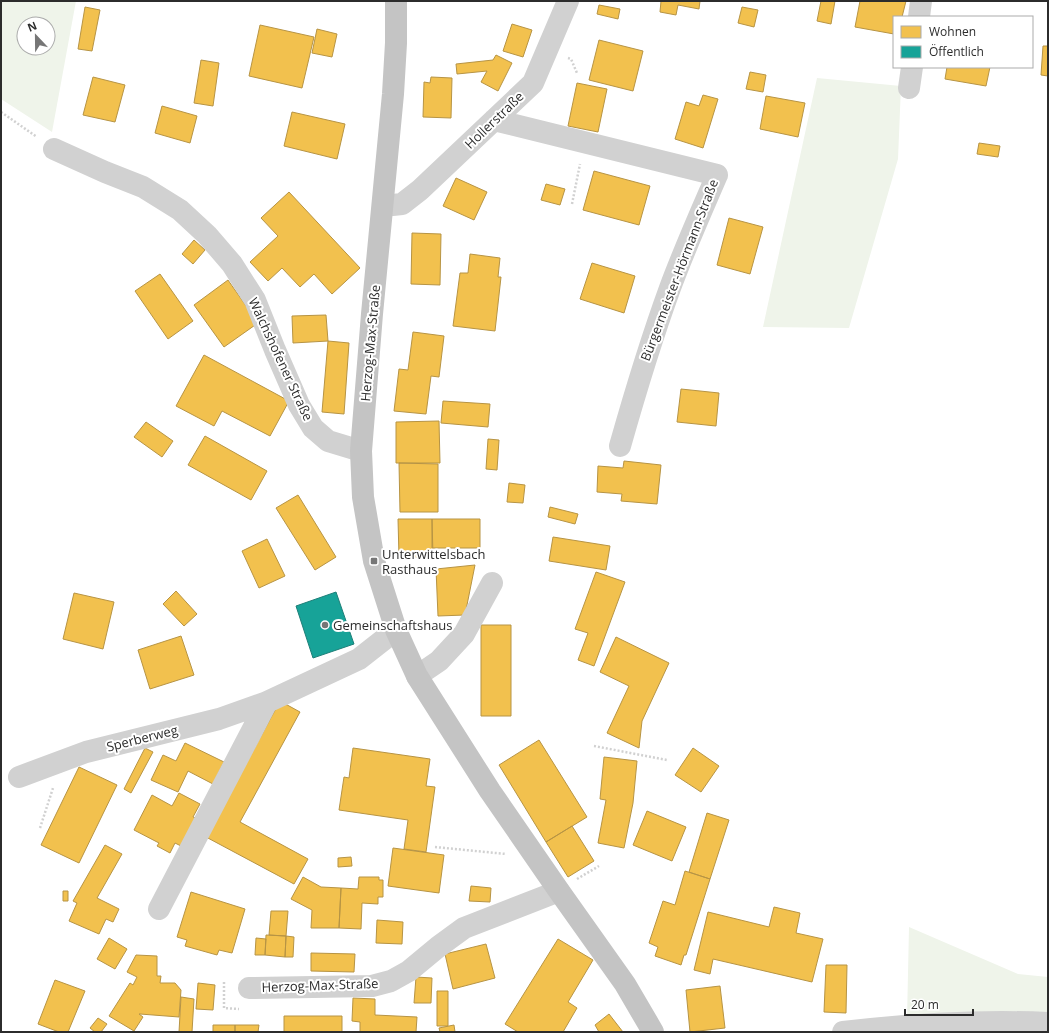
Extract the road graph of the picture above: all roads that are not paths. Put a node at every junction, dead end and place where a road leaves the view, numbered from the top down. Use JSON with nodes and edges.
{"nodes":[{"id":1,"x":396,"y":1,"type":"edge"},
{"id":2,"x":568,"y":1,"type":"edge"},
{"id":3,"x":921,"y":1,"type":"edge"},
{"id":4,"x":919,"y":16,"type":"edge"},
{"id":5,"x":912,"y":68,"type":"edge"},
{"id":6,"x":909,"y":88,"type":"dead end"},
{"id":7,"x":494,"y":120,"type":"junction"},
{"id":8,"x":54,"y":149,"type":"road end"},
{"id":9,"x":383,"y":206,"type":"junction"},
{"id":10,"x":620,"y":446,"type":"dead end"},
{"id":11,"x":361,"y":451,"type":"junction"},
{"id":12,"x":492,"y":583,"type":"dead end"},
{"id":13,"x":396,"y":630,"type":"junction"},
{"id":14,"x":417,"y":676,"type":"junction"},
{"id":15,"x":267,"y":702,"type":"junction"},
{"id":16,"x":18,"y":777,"type":"dead end"},
{"id":17,"x":559,"y":891,"type":"junction"},
{"id":18,"x":159,"y":908,"type":"dead end"},
{"id":19,"x":249,"y":988,"type":"dead end"},
{"id":20,"x":1048,"y":1022,"type":"edge"},
{"id":21,"x":1028,"y":1027,"type":"edge"},
{"id":22,"x":653,"y":1032,"type":"edge"},
{"id":23,"x":843,"y":1032,"type":"edge"}],
"edges":[{"from":1,"to":9,"type":"main road","name":"Herzog-Max-Straße"},
{"from":2,"to":7,"type":"street","name":"Hollerstraße"},
{"from":3,"to":4,"type":"street"},
{"from":5,"to":6,"type":"street"},
{"from":7,"to":9,"type":"street","name":"Hollerstraße"},
{"from":7,"to":10,"type":"street","name":"Bürgermeister-Hörmann-Straße"},
{"from":8,"to":11,"type":"street","name":"Walchshofener Straße"},
{"from":9,"to":11,"type":"main road","name":"Herzog-Max-Straße"},
{"from":11,"to":13,"type":"main road","name":"Herzog-Max-Straße"},
{"from":12,"to":14,"type":"street"},
{"from":13,"to":14,"type":"main road","name":"Herzog-Max-Straße"},
{"from":13,"to":15,"type":"street","name":"Sperberweg"},
{"from":14,"to":17,"type":"main road","name":"Herzog-Max-Straße"},
{"from":15,"to":16,"type":"street","name":"Sperberweg"},
{"from":15,"to":18,"type":"street"},
{"from":17,"to":19,"type":"street","name":"Herzog-Max-Straße"},
{"from":17,"to":22,"type":"main road","name":"Herzog-Max-Straße"},
{"from":20,"to":21,"type":"street"},
{"from":21,"to":23,"type":"street"}]}
